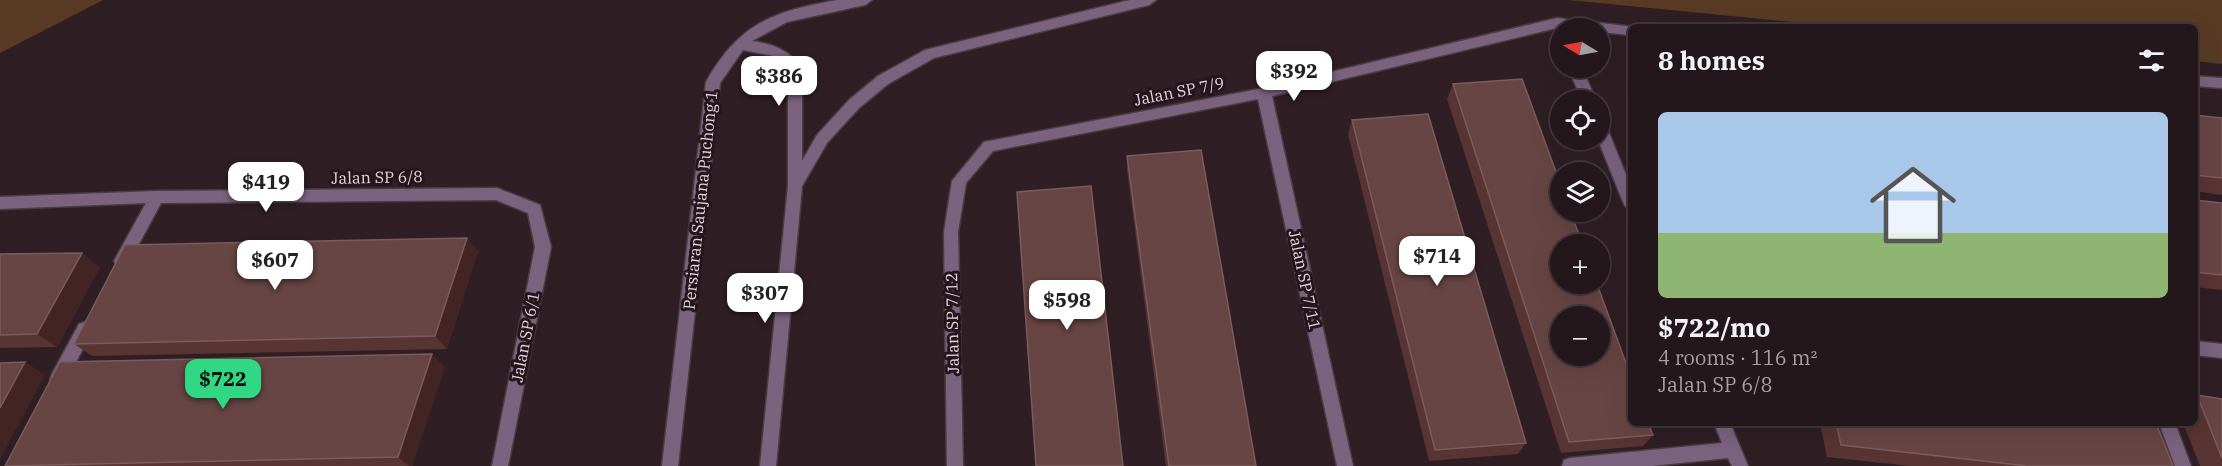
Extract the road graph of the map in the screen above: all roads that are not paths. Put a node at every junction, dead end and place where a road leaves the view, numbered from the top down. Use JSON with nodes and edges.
{"nodes":[{"id":1,"x":864,"y":0,"type":"edge"},
{"id":2,"x":1149,"y":0,"type":"edge"},
{"id":3,"x":1550,"y":29,"type":"edge"},
{"id":4,"x":1610,"y":29,"type":"edge"},
{"id":5,"x":1628,"y":30,"type":"edge"},
{"id":6,"x":740,"y":44,"type":"junction"},
{"id":7,"x":2198,"y":81,"type":"edge"},
{"id":8,"x":2222,"y":83,"type":"edge"},
{"id":9,"x":1264,"y":93,"type":"junction"},
{"id":10,"x":1609,"y":150,"type":"edge"},
{"id":11,"x":960,"y":181,"type":"joint"},
{"id":12,"x":795,"y":186,"type":"junction"},
{"id":13,"x":157,"y":197,"type":"junction"},
{"id":14,"x":1628,"y":197,"type":"edge"},
{"id":15,"x":0,"y":203,"type":"edge"},
{"id":16,"x":535,"y":209,"type":"joint"},
{"id":17,"x":112,"y":280,"type":"edge"},
{"id":18,"x":95,"y":311,"type":"edge"},
{"id":19,"x":2198,"y":348,"type":"edge"},
{"id":20,"x":2222,"y":351,"type":"edge"},
{"id":21,"x":50,"y":394,"type":"edge"},
{"id":22,"x":1723,"y":426,"type":"edge"},
{"id":23,"x":2168,"y":426,"type":"edge"},
{"id":24,"x":1737,"y":458,"type":"edge"},
{"id":25,"x":500,"y":466,"type":"edge"},
{"id":26,"x":670,"y":466,"type":"edge"},
{"id":27,"x":768,"y":466,"type":"edge"},
{"id":28,"x":955,"y":466,"type":"edge"},
{"id":29,"x":1345,"y":466,"type":"edge"},
{"id":30,"x":1570,"y":466,"type":"edge"},
{"id":31,"x":2183,"y":466,"type":"edge"}],
"edges":[{"from":1,"to":6,"type":"street","name":"Persiaran Saujana Puchong 1"},
{"from":2,"to":12,"type":"street"},
{"from":3,"to":9,"type":"street","name":"Jalan SP 7/9"},
{"from":4,"to":5,"type":"street","name":"Jalan SP 7/9"},
{"from":6,"to":12,"type":"street"},
{"from":6,"to":26,"type":"street","name":"Persiaran Saujana Puchong 1"},
{"from":7,"to":8,"type":"street"},
{"from":9,"to":11,"type":"street","name":"Jalan SP 7/9"},
{"from":9,"to":29,"type":"street","name":"Jalan SP 7/11"},
{"from":10,"to":14,"type":"street"},
{"from":11,"to":28,"type":"street","name":"Jalan SP 7/12"},
{"from":12,"to":27,"type":"street"},
{"from":13,"to":15,"type":"street","name":"Jalan SP 6/8"},
{"from":13,"to":16,"type":"street","name":"Jalan SP 6/8"},
{"from":13,"to":17,"type":"street"},
{"from":16,"to":25,"type":"street","name":"Jalan SP 6/1"},
{"from":18,"to":21,"type":"street"},
{"from":19,"to":20,"type":"street"},
{"from":22,"to":24,"type":"street"},
{"from":23,"to":31,"type":"street"},
{"from":24,"to":30,"type":"street"}]}
